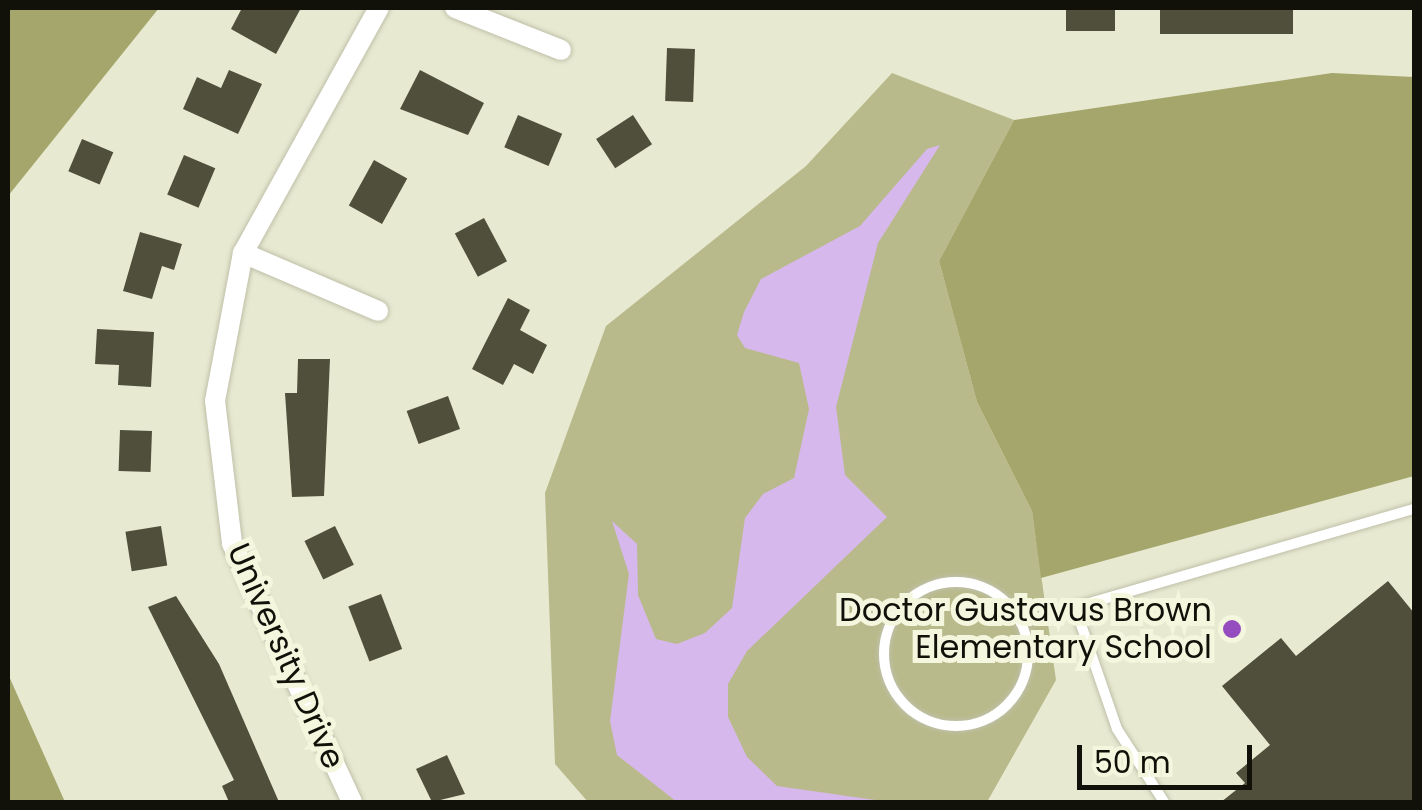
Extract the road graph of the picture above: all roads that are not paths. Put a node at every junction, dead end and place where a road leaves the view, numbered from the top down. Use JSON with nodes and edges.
{"nodes":[{"id":1,"x":378,"y":8,"type":"edge"},
{"id":2,"x":455,"y":8,"type":"edge"},
{"id":3,"x":561,"y":50,"type":"dead end"},
{"id":4,"x":243,"y":253,"type":"junction"},
{"id":5,"x":378,"y":311,"type":"dead end"},
{"id":6,"x":1414,"y":510,"type":"edge"},
{"id":7,"x":1076,"y":607,"type":"junction"},
{"id":8,"x":1021,"y":623,"type":"junction"},
{"id":9,"x":352,"y":802,"type":"edge"},
{"id":10,"x":1164,"y":802,"type":"edge"}],
"edges":[{"from":1,"to":4,"type":"street","name":"University Drive"},
{"from":2,"to":3,"type":"street"},
{"from":4,"to":5,"type":"street"},
{"from":4,"to":9,"type":"street","name":"University Drive"},
{"from":6,"to":7,"type":"lane"},
{"from":7,"to":8,"type":"lane"},
{"from":7,"to":10,"type":"lane"},
{"from":8,"to":8,"type":"lane"}]}
